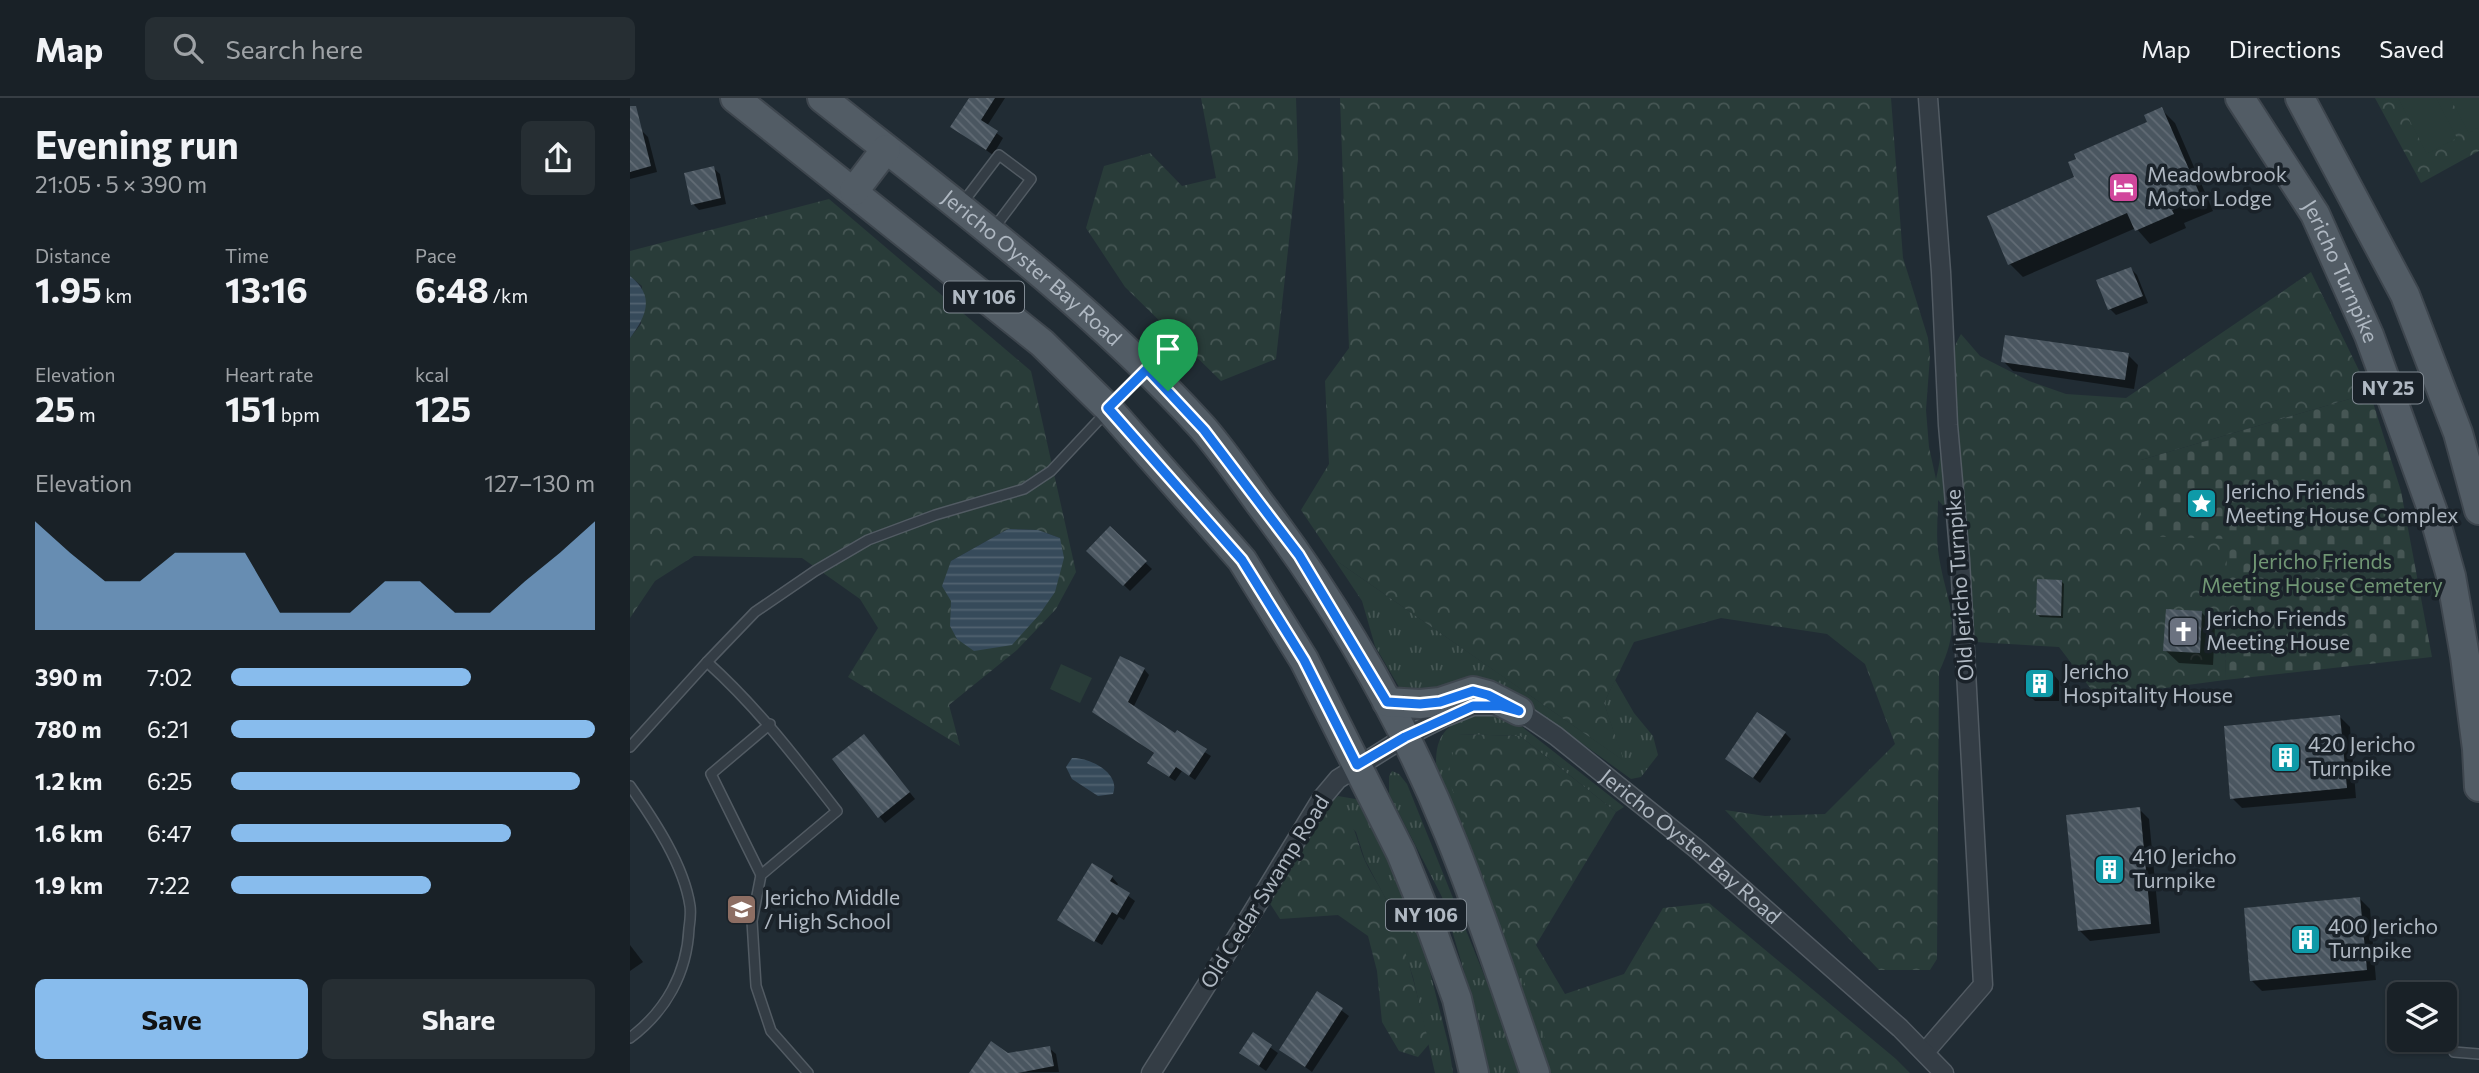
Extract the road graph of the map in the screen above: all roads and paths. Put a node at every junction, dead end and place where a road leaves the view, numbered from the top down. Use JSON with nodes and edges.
{"nodes":[{"id":1,"x":735,"y":98,"type":"edge"},
{"id":2,"x":822,"y":98,"type":"edge"},
{"id":3,"x":1928,"y":98,"type":"edge"},
{"id":4,"x":2240,"y":98,"type":"edge"},
{"id":5,"x":2300,"y":98,"type":"edge"},
{"id":6,"x":2316,"y":111,"type":"edge"},
{"id":7,"x":886,"y":149,"type":"junction"},
{"id":8,"x":854,"y":191,"type":"junction"},
{"id":9,"x":959,"y":207,"type":"junction"},
{"id":10,"x":991,"y":232,"type":"junction"},
{"id":11,"x":1147,"y":369,"type":"junction"},
{"id":12,"x":1108,"y":408,"type":"junction"},
{"id":13,"x":2479,"y":510,"type":"edge"},
{"id":14,"x":706,"y":662,"type":"junction"},
{"id":15,"x":1387,"y":702,"type":"junction"},
{"id":16,"x":2474,"y":702,"type":"edge"},
{"id":17,"x":1519,"y":711,"type":"junction"},
{"id":18,"x":769,"y":724,"type":"junction"},
{"id":19,"x":1405,"y":737,"type":"junction"},
{"id":20,"x":630,"y":747,"type":"edge"},
{"id":21,"x":1357,"y":765,"type":"junction"},
{"id":22,"x":630,"y":786,"type":"edge"},
{"id":23,"x":2479,"y":787,"type":"edge"},
{"id":24,"x":761,"y":875,"type":"junction"},
{"id":25,"x":630,"y":1038,"type":"edge"},
{"id":26,"x":1925,"y":1052,"type":"junction"},
{"id":27,"x":2454,"y":1052,"type":"dead end"},
{"id":28,"x":2479,"y":1054,"type":"edge"},
{"id":29,"x":808,"y":1073,"type":"edge"},
{"id":30,"x":1151,"y":1073,"type":"edge"},
{"id":31,"x":1474,"y":1073,"type":"edge"},
{"id":32,"x":1535,"y":1073,"type":"edge"},
{"id":33,"x":1944,"y":1073,"type":"edge"}],
"edges":[{"from":1,"to":8,"type":"main road","number":"NY 106"},
{"from":2,"to":7,"type":"main road","name":"Jericho Oyster Bay Road","number":"NY 106"},
{"from":3,"to":26,"type":"street","name":"Old Jericho Turnpike"},
{"from":4,"to":16,"type":"main road","name":"Jericho Turnpike","number":"NY 25"},
{"from":5,"to":6,"type":"main road","number":"NY 25"},
{"from":6,"to":13,"type":"main road","number":"NY 25"},
{"from":7,"to":8,"type":"main road"},
{"from":7,"to":9,"type":"main road","name":"Jericho Oyster Bay Road","number":"NY 106"},
{"from":8,"to":12,"type":"main road","number":"NY 106"},
{"from":9,"to":10,"type":"main road","name":"Jericho Oyster Bay Road","number":"NY 106"},
{"from":9,"to":10,"type":"lane"},
{"from":10,"to":11,"type":"main road","name":"Jericho Oyster Bay Road","number":"NY 106"},
{"from":11,"to":12,"type":"lane"},
{"from":11,"to":15,"type":"main road","name":"Jericho Oyster Bay Road","number":"NY 106"},
{"from":12,"to":14,"type":"lane"},
{"from":12,"to":21,"type":"main road","number":"NY 106"},
{"from":14,"to":18,"type":"lane"},
{"from":14,"to":20,"type":"lane"},
{"from":15,"to":17,"type":"main road"},
{"from":15,"to":19,"type":"main road","name":"Jericho Oyster Bay Road","number":"NY 106"},
{"from":16,"to":23,"type":"main road","name":"Jericho Turnpike","number":"NY 25"},
{"from":17,"to":19,"type":"street","name":"Jericho Oyster Bay Road"},
{"from":17,"to":26,"type":"street","name":"Jericho Oyster Bay Road"},
{"from":18,"to":24,"type":"lane"},
{"from":18,"to":24,"type":"lane"},
{"from":19,"to":21,"type":"street","name":"Old Cedar Swamp Road"},
{"from":19,"to":32,"type":"main road","name":"Jericho Oyster Bay Road","number":"NY 106"},
{"from":21,"to":30,"type":"street","name":"Old Cedar Swamp Road"},
{"from":21,"to":31,"type":"main road","number":"NY 106"},
{"from":22,"to":25,"type":"lane"},
{"from":24,"to":29,"type":"lane"},
{"from":26,"to":33,"type":"street","name":"Jericho Oyster Bay Road"},
{"from":27,"to":28,"type":"lane"}]}
